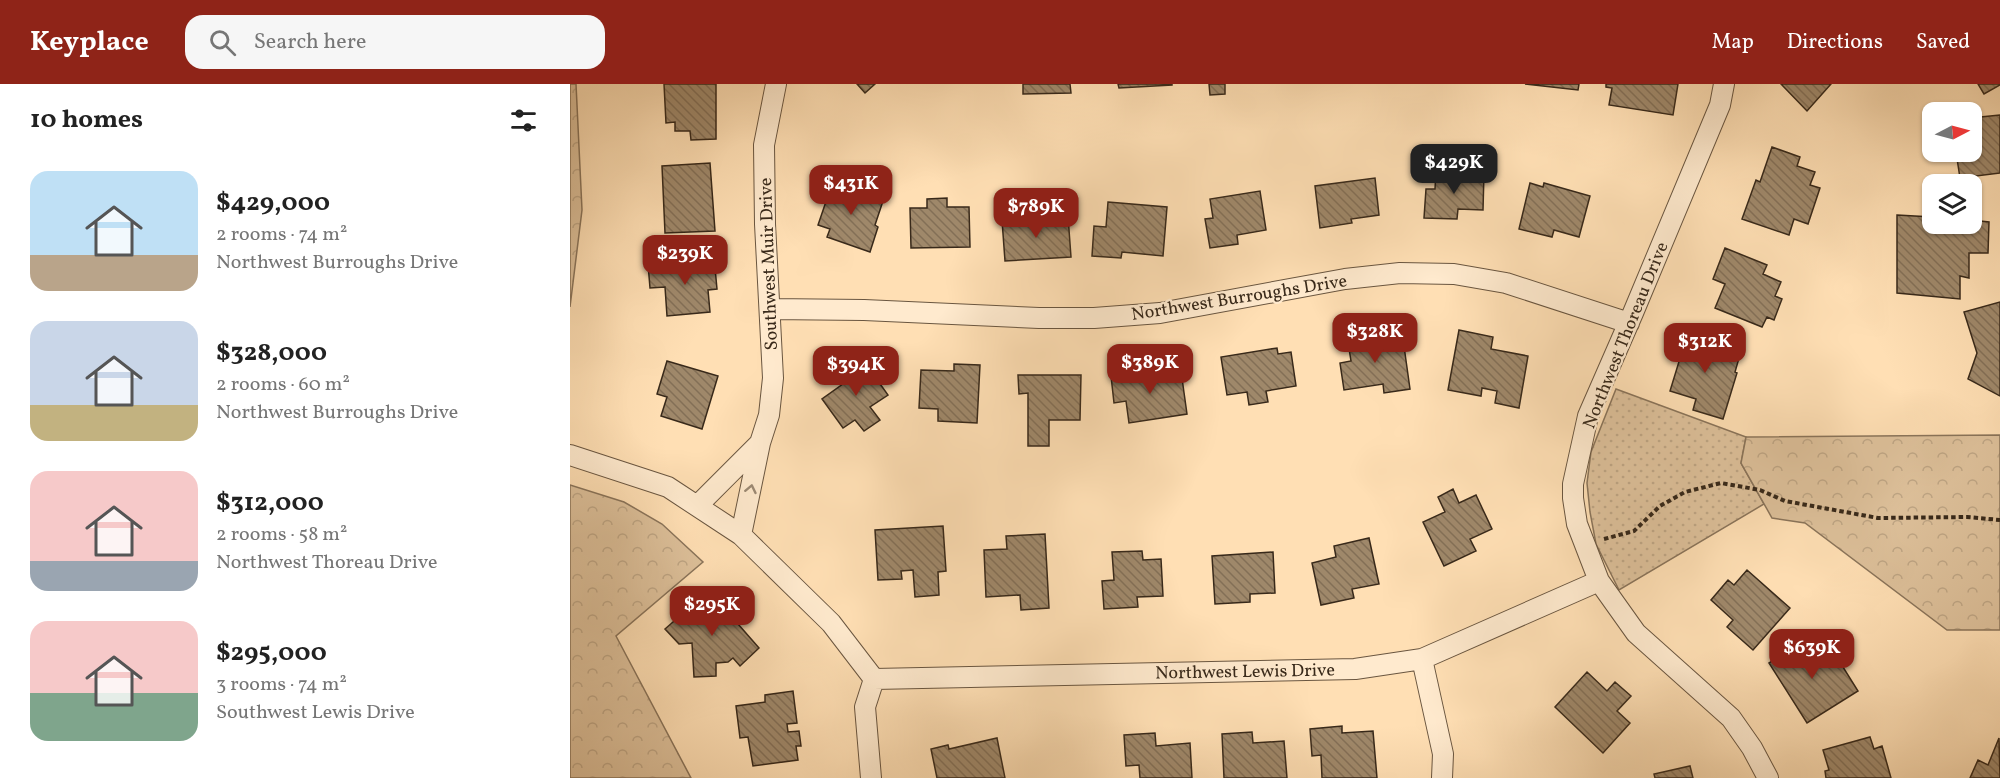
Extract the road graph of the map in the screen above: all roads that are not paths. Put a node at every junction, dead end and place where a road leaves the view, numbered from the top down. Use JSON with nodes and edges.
{"nodes":[{"id":1,"x":776,"y":84,"type":"edge"},
{"id":2,"x":1724,"y":84,"type":"edge"},
{"id":3,"x":770,"y":309,"type":"junction"},
{"id":4,"x":1629,"y":323,"type":"junction"},
{"id":5,"x":760,"y":444,"type":"junction"},
{"id":6,"x":570,"y":455,"type":"edge"},
{"id":7,"x":697,"y":506,"type":"junction"},
{"id":8,"x":741,"y":535,"type":"junction"},
{"id":9,"x":1599,"y":581,"type":"junction"},
{"id":10,"x":1422,"y":659,"type":"junction"},
{"id":11,"x":874,"y":679,"type":"junction"},
{"id":12,"x":871,"y":778,"type":"edge"},
{"id":13,"x":1442,"y":778,"type":"edge"},
{"id":14,"x":1768,"y":778,"type":"edge"}],
"edges":[{"from":1,"to":3,"type":"street","name":"Southwest Muir Drive"},
{"from":2,"to":4,"type":"street","name":"Northwest Thoreau Drive"},
{"from":3,"to":4,"type":"street","name":"Northwest Burroughs Drive"},
{"from":3,"to":5,"type":"street","name":"Southwest Muir Drive"},
{"from":4,"to":9,"type":"street","name":"Northwest Thoreau Drive"},
{"from":5,"to":7,"type":"street"},
{"from":8,"to":5,"type":"street","name":"Southwest Muir Drive","one_way":true},
{"from":6,"to":7,"type":"street"},
{"from":7,"to":8,"type":"street"},
{"from":8,"to":11,"type":"street"},
{"from":9,"to":10,"type":"street","name":"Northwest Lewis Drive"},
{"from":9,"to":14,"type":"street","name":"Northwest Thoreau Drive"},
{"from":10,"to":11,"type":"street","name":"Northwest Lewis Drive"},
{"from":10,"to":13,"type":"street"},
{"from":11,"to":12,"type":"street"}]}
